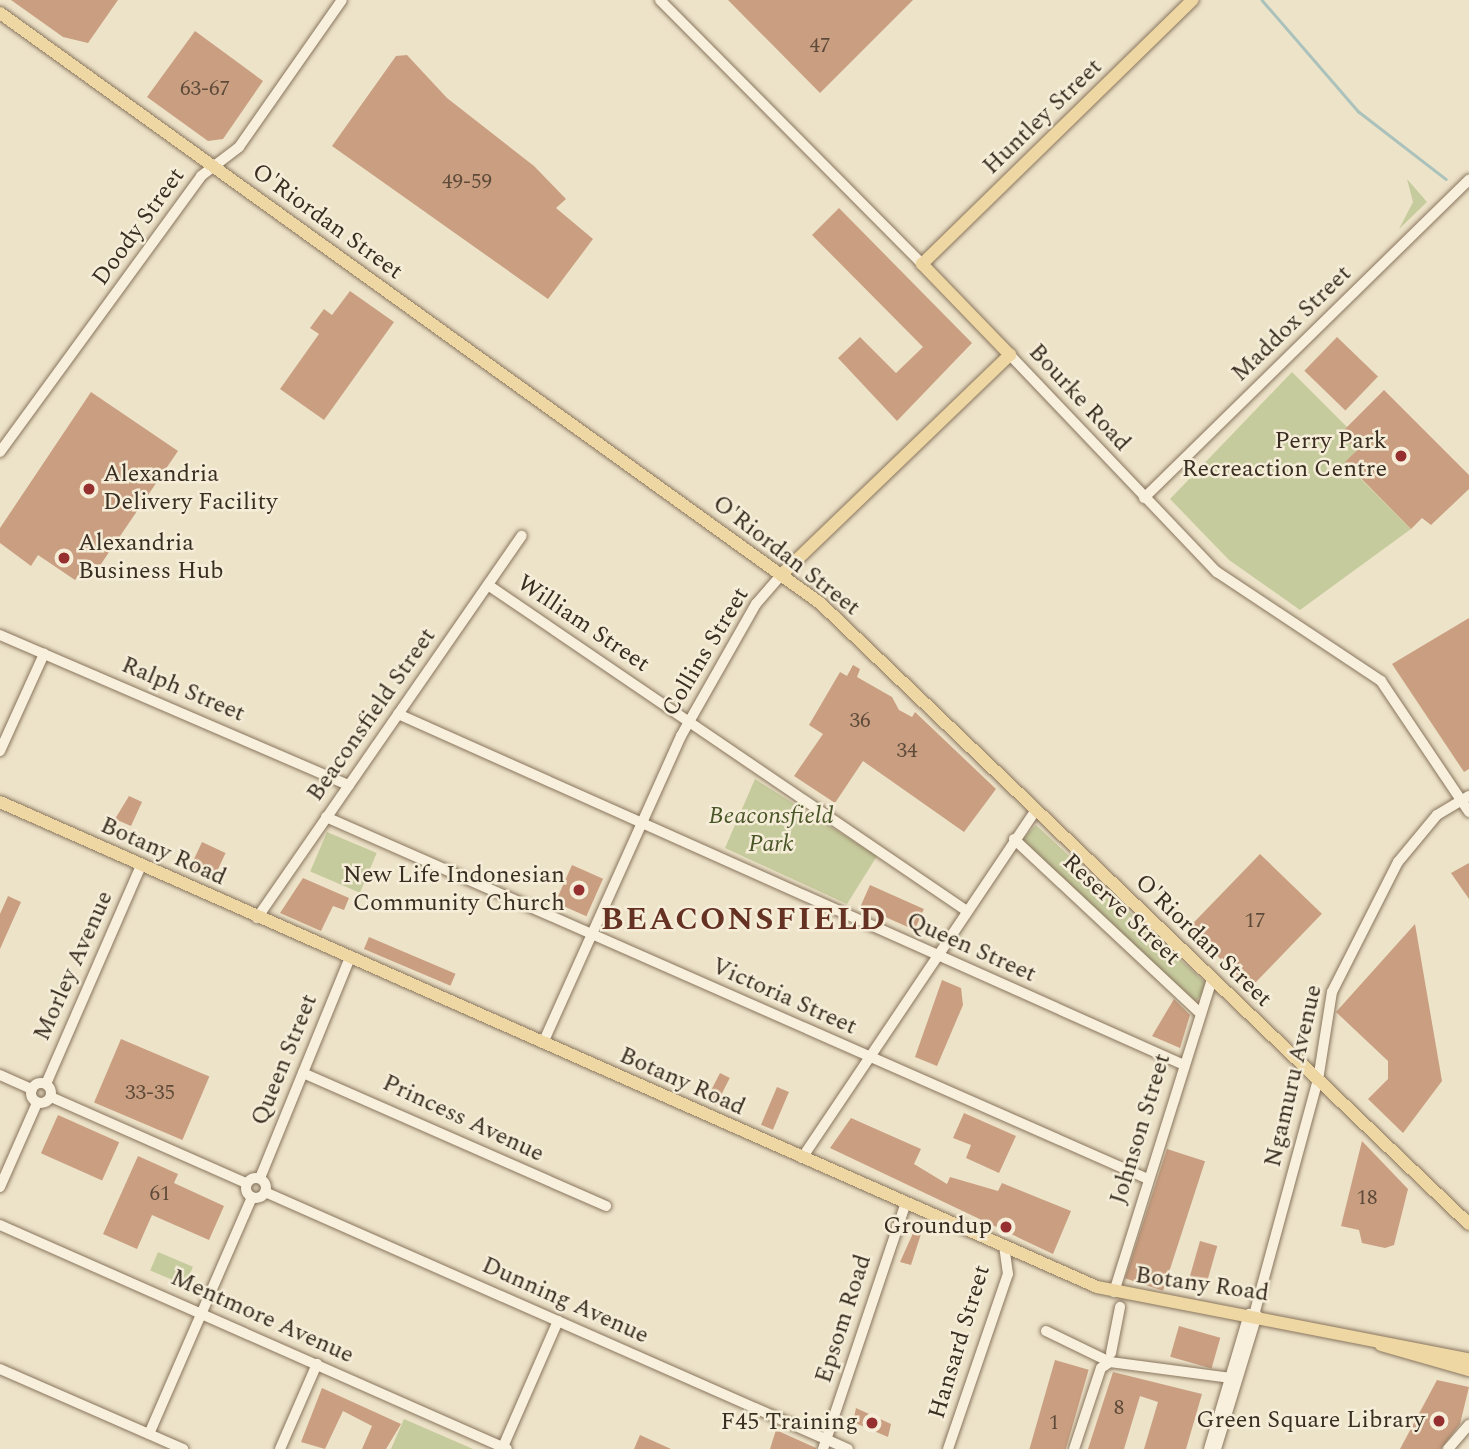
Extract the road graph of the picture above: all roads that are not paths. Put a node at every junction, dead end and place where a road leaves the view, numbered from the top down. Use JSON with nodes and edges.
{"nodes":[{"id":1,"x":342,"y":0,"type":"edge"},
{"id":2,"x":660,"y":0,"type":"edge"},
{"id":3,"x":1193,"y":0,"type":"edge"},
{"id":4,"x":0,"y":13,"type":"edge"},
{"id":5,"x":215,"y":166,"type":"junction"},
{"id":6,"x":1469,"y":180,"type":"edge"},
{"id":7,"x":922,"y":264,"type":"junction"},
{"id":8,"x":1010,"y":355,"type":"junction"},
{"id":9,"x":0,"y":452,"type":"edge"},
{"id":10,"x":1144,"y":498,"type":"junction"},
{"id":11,"x":522,"y":536,"type":"dead end"},
{"id":12,"x":781,"y":575,"type":"junction"},
{"id":13,"x":488,"y":585,"type":"junction"},
{"id":14,"x":0,"y":635,"type":"edge"},
{"id":15,"x":44,"y":654,"type":"junction"},
{"id":16,"x":398,"y":714,"type":"junction"},
{"id":17,"x":689,"y":722,"type":"junction"},
{"id":18,"x":0,"y":751,"type":"edge"},
{"id":19,"x":349,"y":785,"type":"junction"},
{"id":20,"x":1465,"y":798,"type":"edge"},
{"id":21,"x":0,"y":802,"type":"edge"},
{"id":22,"x":1036,"y":810,"type":"junction"},
{"id":23,"x":1469,"y":812,"type":"edge"},
{"id":24,"x":327,"y":817,"type":"junction"},
{"id":25,"x":641,"y":825,"type":"junction"},
{"id":26,"x":1014,"y":839,"type":"junction"},
{"id":27,"x":141,"y":866,"type":"junction"},
{"id":28,"x":967,"y":911,"type":"junction"},
{"id":29,"x":257,"y":918,"type":"junction"},
{"id":30,"x":592,"y":935,"type":"junction"},
{"id":31,"x":350,"y":958,"type":"junction"},
{"id":32,"x":937,"y":958,"type":"junction"},
{"id":33,"x":1212,"y":979,"type":"junction"},
{"id":34,"x":1199,"y":1012,"type":"junction"},
{"id":35,"x":543,"y":1043,"type":"junction"},
{"id":36,"x":869,"y":1059,"type":"junction"},
{"id":37,"x":1182,"y":1064,"type":"junction"},
{"id":38,"x":303,"y":1073,"type":"junction"},
{"id":39,"x":0,"y":1075,"type":"edge"},
{"id":40,"x":1318,"y":1080,"type":"junction"},
{"id":41,"x":46,"y":1084,"type":"junction"},
{"id":42,"x":32,"y":1089,"type":"junction"},
{"id":43,"x":51,"y":1097,"type":"junction"},
{"id":44,"x":37,"y":1103,"type":"junction"},
{"id":45,"x":802,"y":1158,"type":"junction"},
{"id":46,"x":260,"y":1178,"type":"junction"},
{"id":47,"x":1148,"y":1179,"type":"junction"},
{"id":48,"x":246,"y":1184,"type":"junction"},
{"id":49,"x":0,"y":1186,"type":"edge"},
{"id":50,"x":265,"y":1192,"type":"junction"},
{"id":51,"x":252,"y":1197,"type":"junction"},
{"id":52,"x":906,"y":1203,"type":"junction"},
{"id":53,"x":606,"y":1206,"type":"dead end"},
{"id":54,"x":1469,"y":1224,"type":"edge"},
{"id":55,"x":0,"y":1225,"type":"edge"},
{"id":56,"x":1004,"y":1247,"type":"junction"},
{"id":57,"x":1114,"y":1292,"type":"junction"},
{"id":58,"x":1121,"y":1307,"type":"dead end"},
{"id":59,"x":201,"y":1314,"type":"junction"},
{"id":60,"x":1253,"y":1315,"type":"junction"},
{"id":61,"x":558,"y":1321,"type":"junction"},
{"id":62,"x":1046,"y":1331,"type":"dead end"},
{"id":63,"x":1365,"y":1338,"type":"junction"},
{"id":64,"x":1110,"y":1357,"type":"junction"},
{"id":65,"x":1469,"y":1359,"type":"edge"},
{"id":66,"x":317,"y":1364,"type":"junction"},
{"id":67,"x":0,"y":1369,"type":"edge"},
{"id":68,"x":1469,"y":1370,"type":"edge"},
{"id":69,"x":1231,"y":1378,"type":"junction"},
{"id":70,"x":1469,"y":1425,"type":"edge"},
{"id":71,"x":149,"y":1434,"type":"junction"},
{"id":72,"x":825,"y":1444,"type":"edge"},
{"id":73,"x":504,"y":1448,"type":"edge"},
{"id":74,"x":183,"y":1449,"type":"edge"},
{"id":75,"x":280,"y":1449,"type":"edge"},
{"id":76,"x":848,"y":1449,"type":"edge"},
{"id":77,"x":948,"y":1449,"type":"edge"},
{"id":78,"x":1074,"y":1449,"type":"edge"},
{"id":79,"x":1209,"y":1449,"type":"edge"},
{"id":80,"x":1216,"y":1449,"type":"edge"},
{"id":81,"x":1448,"y":1449,"type":"edge"}],
"edges":[{"from":1,"to":5,"type":"street","name":"Doody Street"},
{"from":2,"to":7,"type":"street","name":"Bourke Road"},
{"from":3,"to":7,"type":"main road","name":"Huntley Street"},
{"from":4,"to":5,"type":"main road","name":"O'Riordan Street"},
{"from":5,"to":9,"type":"street","name":"Doody Street"},
{"from":5,"to":12,"type":"main road","name":"O'Riordan Street"},
{"from":6,"to":10,"type":"street","name":"Maddox Street"},
{"from":7,"to":8,"type":"main road","name":"Bourke Road"},
{"from":8,"to":10,"type":"street","name":"Bourke Road"},
{"from":8,"to":12,"type":"main road","name":"Collins Street"},
{"from":10,"to":20,"type":"street","name":"Bourke Road"},
{"from":11,"to":13,"type":"street","name":"Beaconsfield Street"},
{"from":12,"to":17,"type":"street","name":"Collins Street"},
{"from":12,"to":22,"type":"main road","name":"O'Riordan Street"},
{"from":13,"to":16,"type":"street","name":"Beaconsfield Street"},
{"from":13,"to":17,"type":"street","name":"William Street"},
{"from":14,"to":15,"type":"street","name":"Ralph Street"},
{"from":15,"to":18,"type":"street"},
{"from":15,"to":19,"type":"street","name":"Ralph Street"},
{"from":16,"to":19,"type":"street","name":"Beaconsfield Street"},
{"from":16,"to":25,"type":"street","name":"Queen Street"},
{"from":17,"to":25,"type":"street","name":"Collins Street"},
{"from":17,"to":28,"type":"street","name":"William Street"},
{"from":19,"to":24,"type":"street","name":"Beaconsfield Street"},
{"from":20,"to":23,"type":"street","name":"Bourke Road"},
{"from":20,"to":40,"type":"street","name":"Ngamuru Avenue"},
{"from":21,"to":27,"type":"main road","name":"Botany Road"},
{"from":22,"to":26,"type":"street"},
{"from":22,"to":33,"type":"main road","name":"O'Riordan Street"},
{"from":24,"to":29,"type":"street","name":"Beaconsfield Street"},
{"from":24,"to":30,"type":"street","name":"Victoria Street"},
{"from":25,"to":30,"type":"street","name":"Collins Street"},
{"from":25,"to":32,"type":"street","name":"Queen Street"},
{"from":26,"to":28,"type":"street"},
{"from":26,"to":34,"type":"street","name":"Reserve Street"},
{"from":27,"to":29,"type":"main road","name":"Botany Road"},
{"from":27,"to":41,"type":"street","name":"Morley Avenue"},
{"from":28,"to":32,"type":"street"},
{"from":29,"to":31,"type":"main road","name":"Botany Road"},
{"from":30,"to":35,"type":"street","name":"Collins Street"},
{"from":30,"to":36,"type":"street","name":"Victoria Street"},
{"from":31,"to":35,"type":"main road","name":"Botany Road"},
{"from":31,"to":38,"type":"street","name":"Queen Street"},
{"from":32,"to":36,"type":"street"},
{"from":32,"to":37,"type":"street","name":"Queen Street"},
{"from":33,"to":34,"type":"street","name":"Johnson Street"},
{"from":33,"to":40,"type":"main road","name":"O'Riordan Street"},
{"from":34,"to":37,"type":"street","name":"Johnson Street"},
{"from":35,"to":45,"type":"main road","name":"Botany Road"},
{"from":36,"to":45,"type":"street"},
{"from":36,"to":47,"type":"street","name":"Victoria Street"},
{"from":37,"to":47,"type":"street","name":"Johnson Street"},
{"from":38,"to":46,"type":"street","name":"Queen Street"},
{"from":38,"to":53,"type":"street","name":"Princess Avenue"},
{"from":39,"to":42,"type":"street"},
{"from":40,"to":54,"type":"main road","name":"O'Riordan Street"},
{"from":40,"to":60,"type":"street","name":"Ngamuru Avenue"},
{"from":41,"to":42,"type":"street"},
{"from":41,"to":43,"type":"street"},
{"from":42,"to":44,"type":"street"},
{"from":43,"to":44,"type":"street"},
{"from":43,"to":48,"type":"street"},
{"from":44,"to":49,"type":"street"},
{"from":45,"to":52,"type":"main road","name":"Botany Road"},
{"from":46,"to":48,"type":"street"},
{"from":46,"to":50,"type":"street"},
{"from":47,"to":57,"type":"street","name":"Johnson Street"},
{"from":48,"to":51,"type":"street"},
{"from":50,"to":51,"type":"street"},
{"from":50,"to":61,"type":"street","name":"Dunning Avenue"},
{"from":51,"to":59,"type":"street"},
{"from":52,"to":56,"type":"main road","name":"Botany Road"},
{"from":52,"to":72,"type":"street","name":"Epsom Road"},
{"from":55,"to":59,"type":"street","name":"Mentmore Avenue"},
{"from":56,"to":57,"type":"main road","name":"Botany Road"},
{"from":56,"to":77,"type":"street","name":"Hansard Street"},
{"from":57,"to":60,"type":"main road","name":"Botany Road"},
{"from":58,"to":64,"type":"street"},
{"from":59,"to":66,"type":"street","name":"Mentmore Avenue"},
{"from":59,"to":71,"type":"street"},
{"from":60,"to":63,"type":"main road","name":"Botany Road"},
{"from":60,"to":69,"type":"street"},
{"from":60,"to":80,"type":"street"},
{"from":61,"to":72,"type":"street","name":"Dunning Avenue"},
{"from":61,"to":73,"type":"street"},
{"from":62,"to":64,"type":"street"},
{"from":63,"to":65,"type":"main road","name":"Botany Road"},
{"from":63,"to":68,"type":"main road","name":"Botany Road"},
{"from":64,"to":69,"type":"street"},
{"from":64,"to":78,"type":"street"},
{"from":66,"to":73,"type":"street","name":"Mentmore Avenue"},
{"from":66,"to":75,"type":"street"},
{"from":67,"to":71,"type":"street"},
{"from":69,"to":79,"type":"street"},
{"from":70,"to":81,"type":"street"},
{"from":71,"to":74,"type":"street"},
{"from":72,"to":76,"type":"street","name":"Dunning Avenue"}]}
